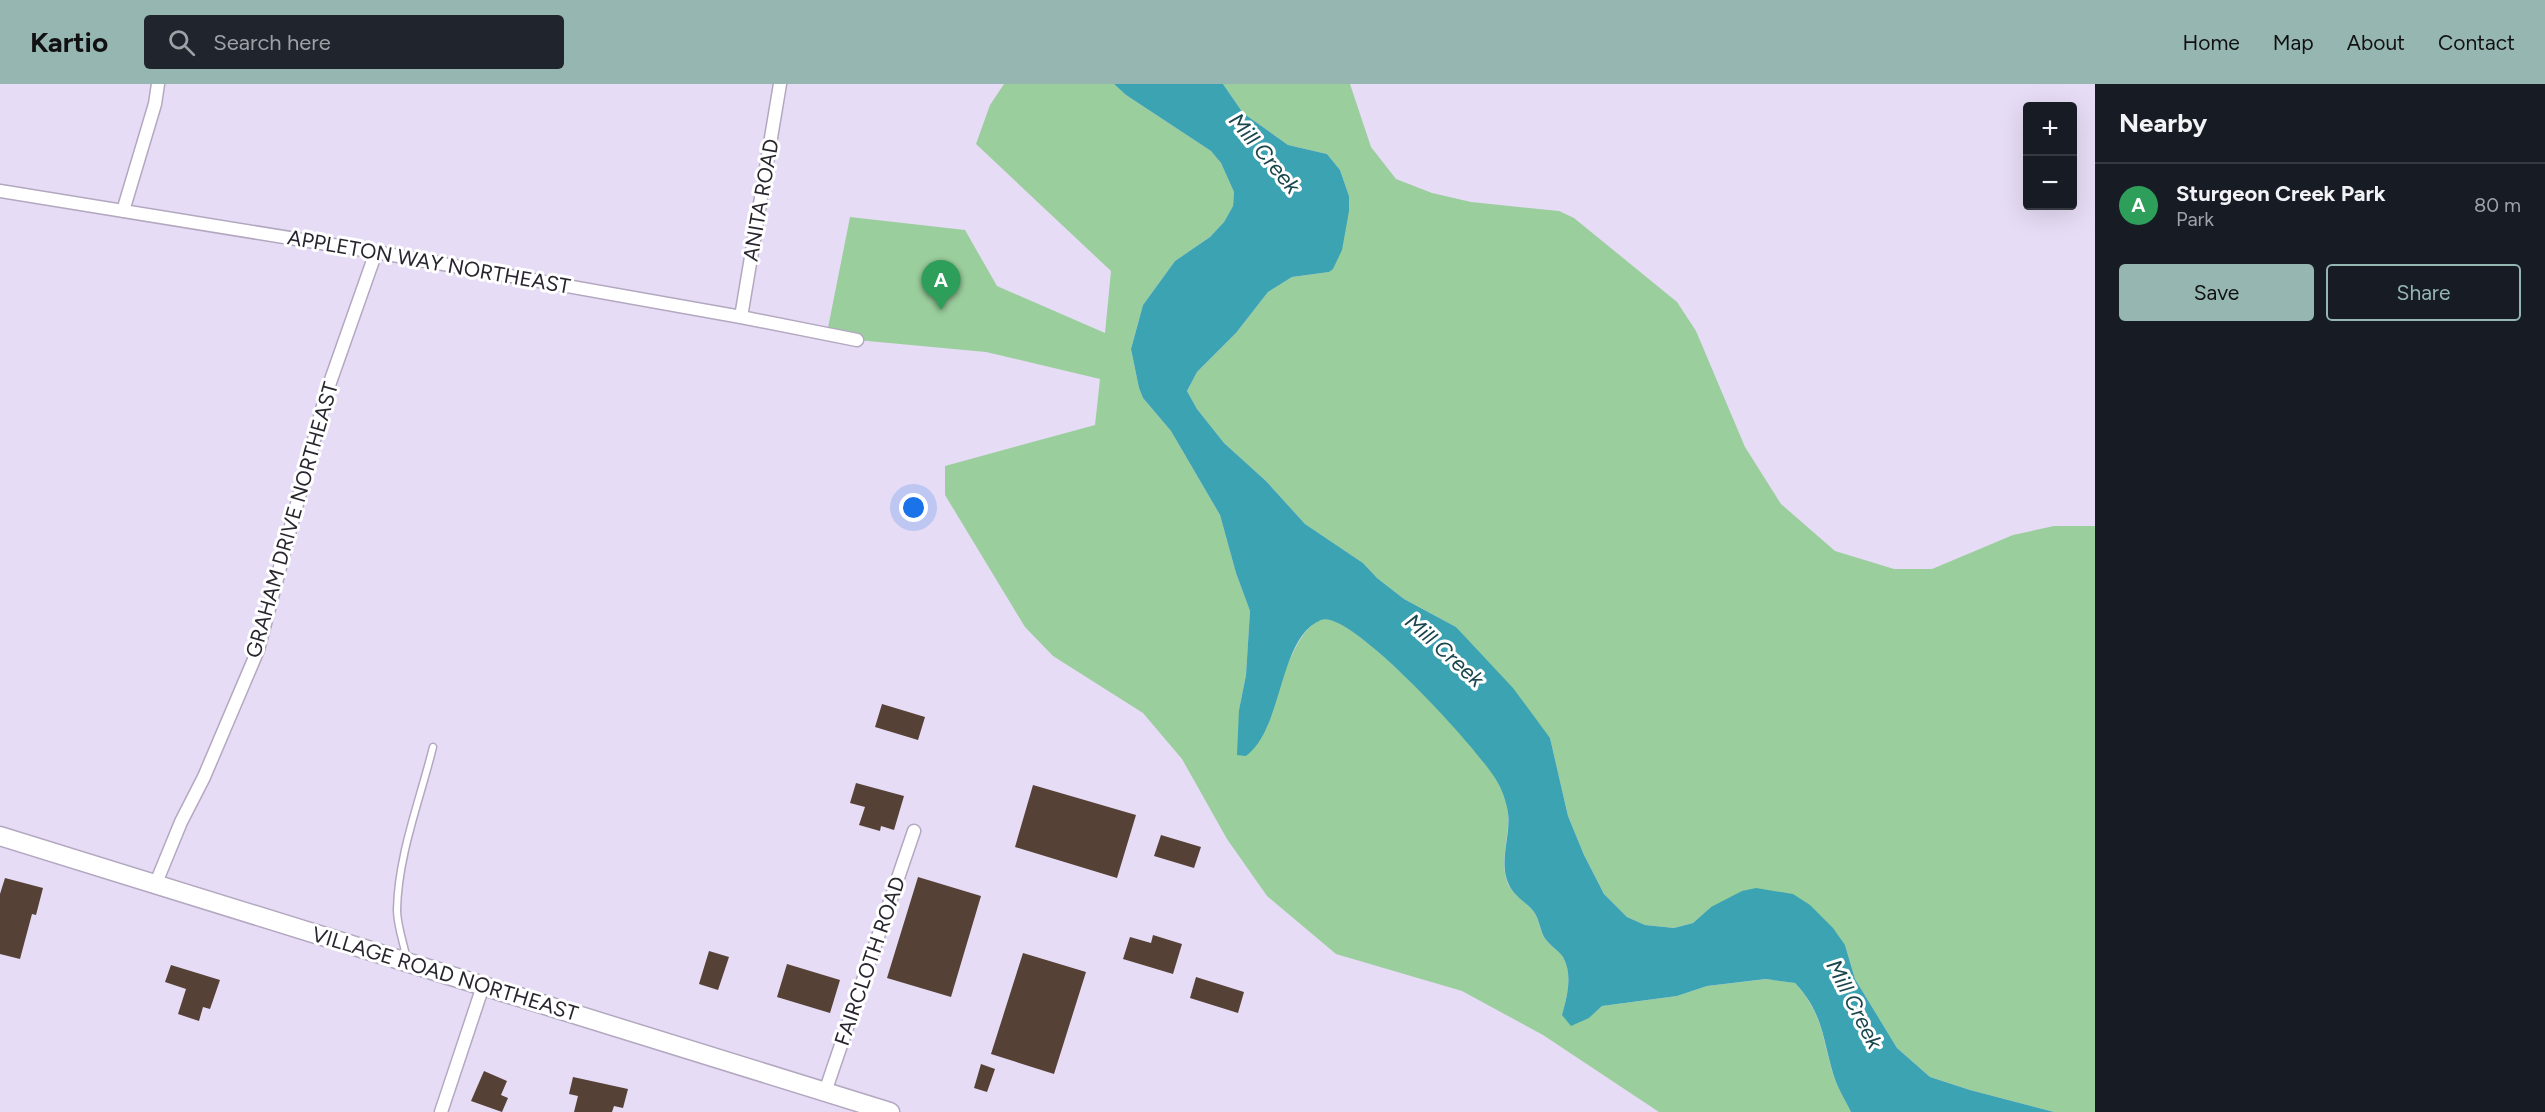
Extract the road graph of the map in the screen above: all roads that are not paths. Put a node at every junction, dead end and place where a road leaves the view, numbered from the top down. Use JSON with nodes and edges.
{"nodes":[{"id":1,"x":158,"y":84,"type":"edge"},
{"id":2,"x":780,"y":84,"type":"edge"},
{"id":3,"x":0,"y":191,"type":"edge"},
{"id":4,"x":123,"y":212,"type":"junction"},
{"id":5,"x":376,"y":252,"type":"junction"},
{"id":6,"x":741,"y":317,"type":"junction"},
{"id":7,"x":857,"y":340,"type":"dead end"},
{"id":8,"x":433,"y":747,"type":"dead end"},
{"id":9,"x":914,"y":831,"type":"dead end"},
{"id":10,"x":0,"y":836,"type":"edge"},
{"id":11,"x":156,"y":883,"type":"junction"},
{"id":12,"x":408,"y":963,"type":"junction"},
{"id":13,"x":483,"y":986,"type":"junction"},
{"id":14,"x":825,"y":1092,"type":"junction"},
{"id":15,"x":441,"y":1112,"type":"edge"},
{"id":16,"x":890,"y":1112,"type":"edge"}],
"edges":[{"from":1,"to":4,"type":"street"},
{"from":2,"to":6,"type":"street","name":"ANITA ROAD"},
{"from":3,"to":4,"type":"street","name":"APPLETON WAY NORTHEAST"},
{"from":4,"to":5,"type":"street","name":"APPLETON WAY NORTHEAST"},
{"from":5,"to":6,"type":"street","name":"APPLETON WAY NORTHEAST"},
{"from":5,"to":11,"type":"street","name":"GRAHAM DRIVE NORTHEAST"},
{"from":6,"to":7,"type":"street","name":"APPLETON WAY NORTHEAST"},
{"from":8,"to":12,"type":"lane"},
{"from":9,"to":14,"type":"street","name":"FAIRCLOTH ROAD"},
{"from":10,"to":11,"type":"main road","name":"VILLAGE ROAD NORTHEAST"},
{"from":11,"to":12,"type":"main road","name":"VILLAGE ROAD NORTHEAST"},
{"from":12,"to":13,"type":"main road","name":"VILLAGE ROAD NORTHEAST"},
{"from":13,"to":14,"type":"main road","name":"VILLAGE ROAD NORTHEAST"},
{"from":13,"to":15,"type":"street"},
{"from":14,"to":16,"type":"main road","name":"VILLAGE ROAD NORTHEAST"}]}
